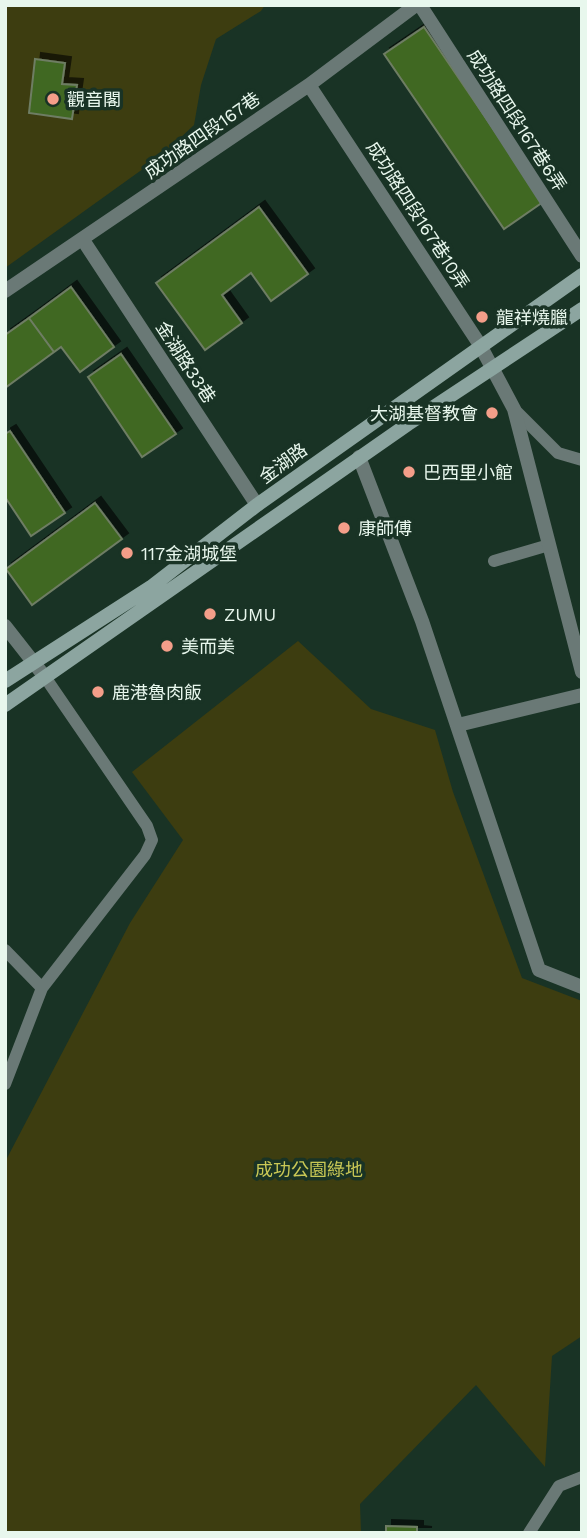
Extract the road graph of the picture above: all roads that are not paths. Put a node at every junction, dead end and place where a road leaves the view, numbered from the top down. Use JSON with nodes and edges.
{"nodes":[{"id":1,"x":418,"y":5,"type":"edge"},
{"id":2,"x":309,"y":85,"type":"junction"},
{"id":3,"x":83,"y":240,"type":"junction"},
{"id":4,"x":582,"y":256,"type":"edge"},
{"id":5,"x":582,"y":275,"type":"edge"},
{"id":6,"x":5,"y":291,"type":"edge"},
{"id":7,"x":582,"y":309,"type":"edge"},
{"id":8,"x":480,"y":345,"type":"junction"},
{"id":9,"x":493,"y":367,"type":"junction"},
{"id":10,"x":514,"y":410,"type":"junction"},
{"id":11,"x":359,"y":457,"type":"junction"},
{"id":12,"x":582,"y":460,"type":"edge"},
{"id":13,"x":257,"y":505,"type":"junction"},
{"id":14,"x":550,"y":545,"type":"junction"},
{"id":15,"x":494,"y":561,"type":"dead end"},
{"id":16,"x":5,"y":626,"type":"edge"},
{"id":17,"x":33,"y":663,"type":"junction"},
{"id":18,"x":582,"y":672,"type":"edge"},
{"id":19,"x":45,"y":677,"type":"junction"},
{"id":20,"x":5,"y":681,"type":"edge"},
{"id":21,"x":582,"y":695,"type":"edge"},
{"id":22,"x":5,"y":705,"type":"edge"},
{"id":23,"x":458,"y":724,"type":"junction"},
{"id":24,"x":5,"y":950,"type":"edge"},
{"id":25,"x":582,"y":987,"type":"edge"},
{"id":26,"x":42,"y":988,"type":"junction"},
{"id":27,"x":5,"y":1084,"type":"edge"},
{"id":28,"x":582,"y":1477,"type":"edge"},
{"id":29,"x":529,"y":1533,"type":"edge"}],
"edges":[{"from":1,"to":2,"type":"street","name":"成功路四段167巷"},
{"from":1,"to":4,"type":"street","name":"成功路四段167巷6弄"},
{"from":2,"to":3,"type":"street","name":"成功路四段167巷"},
{"from":2,"to":8,"type":"street","name":"成功路四段167巷10弄"},
{"from":3,"to":6,"type":"street","name":"成功路四段167巷"},
{"from":3,"to":13,"type":"street","name":"金湖路33巷"},
{"from":5,"to":8,"type":"main road","name":"金湖路"},
{"from":7,"to":9,"type":"main road"},
{"from":8,"to":9,"type":"street","name":"成功路四段167巷10弄"},
{"from":8,"to":13,"type":"main road","name":"金湖路"},
{"from":9,"to":10,"type":"street","name":"成功路四段167巷10弄"},
{"from":9,"to":11,"type":"main road"},
{"from":10,"to":12,"type":"lane"},
{"from":10,"to":14,"type":"street","name":"成功路四段167巷10弄"},
{"from":11,"to":19,"type":"main road"},
{"from":11,"to":23,"type":"street"},
{"from":13,"to":17,"type":"main road","name":"金湖路"},
{"from":14,"to":15,"type":"lane"},
{"from":14,"to":18,"type":"street","name":"成功路四段167巷10弄"},
{"from":16,"to":17,"type":"street"},
{"from":17,"to":19,"type":"street"},
{"from":17,"to":20,"type":"main road","name":"金湖路"},
{"from":19,"to":22,"type":"main road"},
{"from":19,"to":26,"type":"lane"},
{"from":21,"to":23,"type":"street"},
{"from":23,"to":25,"type":"street"},
{"from":24,"to":26,"type":"lane"},
{"from":26,"to":27,"type":"lane"},
{"from":28,"to":29,"type":"lane"}]}
